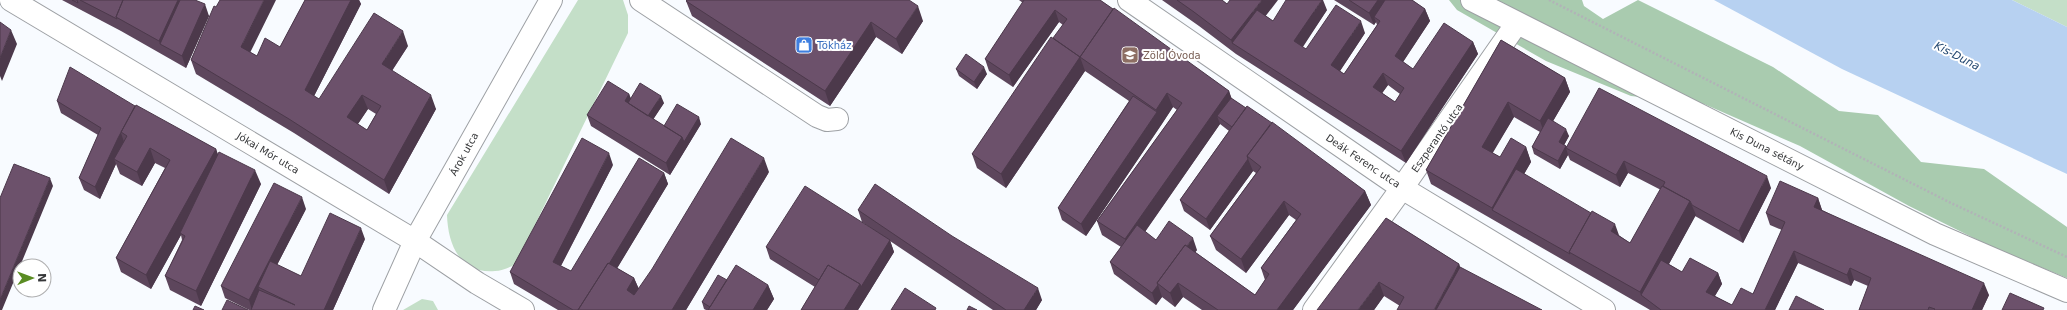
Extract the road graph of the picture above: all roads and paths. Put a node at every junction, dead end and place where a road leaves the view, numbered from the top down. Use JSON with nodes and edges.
{"nodes":[{"id":1,"x":11,"y":0,"type":"edge"},
{"id":2,"x":551,"y":0,"type":"edge"},
{"id":3,"x":641,"y":0,"type":"edge"},
{"id":4,"x":1129,"y":0,"type":"edge"},
{"id":5,"x":1472,"y":0,"type":"edge"},
{"id":6,"x":1550,"y":0,"type":"edge"},
{"id":7,"x":1517,"y":23,"type":"junction"},
{"id":8,"x":837,"y":119,"type":"dead end"},
{"id":9,"x":1402,"y":188,"type":"junction"},
{"id":10,"x":415,"y":241,"type":"junction"},
{"id":11,"x":2067,"y":257,"type":"edge"},
{"id":12,"x":2067,"y":291,"type":"edge"},
{"id":13,"x":384,"y":310,"type":"edge"},
{"id":14,"x":523,"y":310,"type":"edge"},
{"id":15,"x":1314,"y":310,"type":"edge"},
{"id":16,"x":1604,"y":310,"type":"edge"}],
"edges":[{"from":1,"to":10,"type":"street","name":"Jókai Mór utca"},
{"from":2,"to":10,"type":"street","name":"Árok utca"},
{"from":3,"to":8,"type":"street"},
{"from":4,"to":9,"type":"street","name":"Deák Ferenc utca"},
{"from":5,"to":7,"type":"street","name":"Kis Duna sétány"},
{"from":6,"to":11,"type":"path"},
{"from":7,"to":9,"type":"street","name":"Eszperantó utca"},
{"from":7,"to":12,"type":"street","name":"Kis Duna sétány"},
{"from":9,"to":15,"type":"street","name":"Eszperantó utca"},
{"from":9,"to":16,"type":"street","name":"Deák Ferenc utca"},
{"from":10,"to":13,"type":"street","name":"Árok utca"},
{"from":10,"to":14,"type":"street","name":"Jókai Mór utca"}]}
